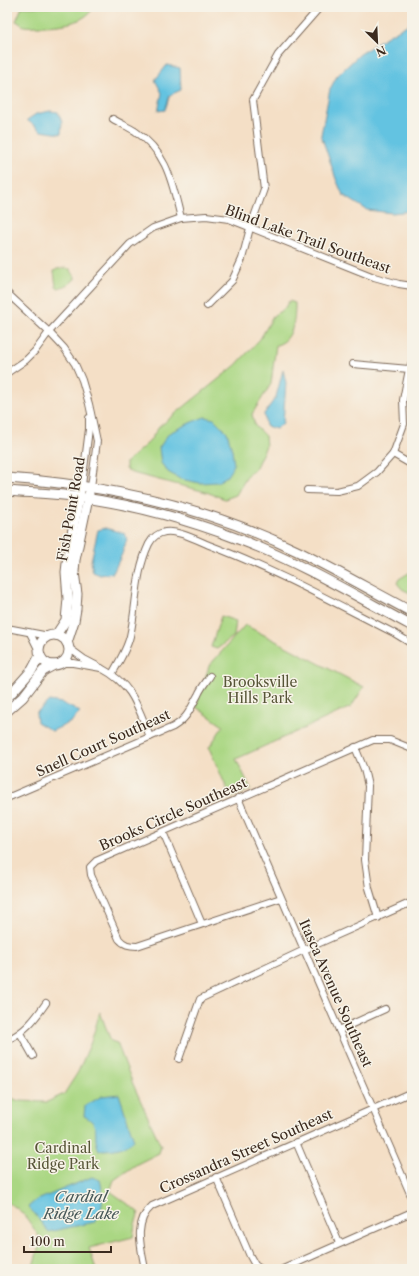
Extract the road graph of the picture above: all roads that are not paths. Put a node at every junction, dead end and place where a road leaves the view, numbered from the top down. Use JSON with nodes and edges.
{"nodes":[{"id":1,"x":320,"y":7,"type":"edge"},
{"id":2,"x":113,"y":120,"type":"dead end"},
{"id":3,"x":182,"y":218,"type":"junction"},
{"id":4,"x":250,"y":228,"type":"junction"},
{"id":5,"x":412,"y":286,"type":"edge"},
{"id":6,"x":7,"y":293,"type":"edge"},
{"id":7,"x":207,"y":306,"type":"dead end"},
{"id":8,"x":49,"y":332,"type":"junction"},
{"id":9,"x":412,"y":362,"type":"edge"},
{"id":10,"x":353,"y":364,"type":"dead end"},
{"id":11,"x":409,"y":369,"type":"junction"},
{"id":12,"x":7,"y":373,"type":"edge"},
{"id":13,"x":89,"y":404,"type":"junction"},
{"id":14,"x":393,"y":454,"type":"junction"},
{"id":15,"x":412,"y":465,"type":"edge"},
{"id":16,"x":7,"y":478,"type":"edge"},
{"id":17,"x":82,"y":485,"type":"junction"},
{"id":18,"x":91,"y":487,"type":"junction"},
{"id":19,"x":308,"y":490,"type":"dead end"},
{"id":20,"x":7,"y":491,"type":"edge"},
{"id":21,"x":82,"y":497,"type":"junction"},
{"id":22,"x":412,"y":612,"type":"edge"},
{"id":23,"x":412,"y":626,"type":"edge"},
{"id":24,"x":7,"y":628,"type":"edge"},
{"id":25,"x":30,"y":633,"type":"junction"},
{"id":26,"x":52,"y":635,"type":"junction"},
{"id":27,"x":412,"y":644,"type":"edge"},
{"id":28,"x":68,"y":645,"type":"junction"},
{"id":29,"x":39,"y":653,"type":"junction"},
{"id":30,"x":57,"y":664,"type":"junction"},
{"id":31,"x":101,"y":668,"type":"junction"},
{"id":32,"x":112,"y":674,"type":"junction"},
{"id":33,"x":210,"y":676,"type":"dead end"},
{"id":34,"x":7,"y":698,"type":"edge"},
{"id":35,"x":7,"y":711,"type":"edge"},
{"id":36,"x":150,"y":737,"type":"junction"},
{"id":37,"x":355,"y":747,"type":"junction"},
{"id":38,"x":412,"y":749,"type":"edge"},
{"id":39,"x":7,"y":798,"type":"edge"},
{"id":40,"x":238,"y":798,"type":"junction"},
{"id":41,"x":162,"y":832,"type":"junction"},
{"id":42,"x":281,"y":898,"type":"junction"},
{"id":43,"x":412,"y":902,"type":"edge"},
{"id":44,"x":378,"y":918,"type":"junction"},
{"id":45,"x":202,"y":924,"type":"junction"},
{"id":46,"x":304,"y":950,"type":"junction"},
{"id":47,"x":46,"y":1003,"type":"dead end"},
{"id":48,"x":385,"y":1009,"type":"dead end"},
{"id":49,"x":339,"y":1030,"type":"junction"},
{"id":50,"x":20,"y":1033,"type":"junction"},
{"id":51,"x":7,"y":1040,"type":"edge"},
{"id":52,"x":33,"y":1056,"type":"dead end"},
{"id":53,"x":179,"y":1059,"type":"dead end"},
{"id":54,"x":412,"y":1092,"type":"edge"},
{"id":55,"x":374,"y":1109,"type":"junction"},
{"id":56,"x":296,"y":1142,"type":"junction"},
{"id":57,"x":216,"y":1177,"type":"junction"},
{"id":58,"x":412,"y":1198,"type":"edge"},
{"id":59,"x":412,"y":1212,"type":"edge"},
{"id":60,"x":339,"y":1243,"type":"junction"},
{"id":61,"x":145,"y":1269,"type":"edge"},
{"id":62,"x":261,"y":1269,"type":"edge"},
{"id":63,"x":282,"y":1269,"type":"edge"}],
"edges":[{"from":1,"to":4,"type":"street"},
{"from":2,"to":3,"type":"street"},
{"from":3,"to":4,"type":"street","name":"Blind Lake Trail Southeast"},
{"from":3,"to":8,"type":"street","name":"Blind Lake Trail Southeast"},
{"from":4,"to":5,"type":"street","name":"Blind Lake Trail Southeast"},
{"from":4,"to":7,"type":"street"},
{"from":6,"to":8,"type":"street","name":"Fish Point Road"},
{"from":8,"to":12,"type":"street","name":"Blind Lake Trail Southeast"},
{"from":8,"to":13,"type":"street","name":"Fish Point Road"},
{"from":9,"to":11,"type":"street"},
{"from":10,"to":11,"type":"street"},
{"from":11,"to":14,"type":"street"},
{"from":13,"to":17,"type":"street","name":"Fish Point Road"},
{"from":13,"to":18,"type":"street","name":"Fish Point Road"},
{"from":14,"to":15,"type":"street"},
{"from":14,"to":19,"type":"street"},
{"from":16,"to":17,"type":"main road"},
{"from":17,"to":18,"type":"main road"},
{"from":17,"to":21,"type":"main road","name":"Fish Point Road"},
{"from":18,"to":21,"type":"main road","name":"Fish Point Road"},
{"from":18,"to":22,"type":"main road"},
{"from":20,"to":21,"type":"main road"},
{"from":21,"to":23,"type":"main road"},
{"from":21,"to":26,"type":"main road","name":"Fish Point Road"},
{"from":21,"to":28,"type":"main road","name":"Fish Point Road"},
{"from":24,"to":25,"type":"street"},
{"from":25,"to":26,"type":"street"},
{"from":25,"to":29,"type":"street"},
{"from":26,"to":28,"type":"main road"},
{"from":26,"to":29,"type":"main road"},
{"from":27,"to":32,"type":"street"},
{"from":28,"to":30,"type":"main road"},
{"from":28,"to":31,"type":"street"},
{"from":29,"to":30,"type":"main road"},
{"from":29,"to":34,"type":"main road"},
{"from":30,"to":31,"type":"street"},
{"from":30,"to":35,"type":"main road"},
{"from":31,"to":32,"type":"street"},
{"from":32,"to":36,"type":"street"},
{"from":33,"to":36,"type":"street","name":"Snell Court Southeast"},
{"from":36,"to":39,"type":"street","name":"Snell Court Southeast"},
{"from":37,"to":38,"type":"street","name":"Brooks Circle Southeast"},
{"from":37,"to":40,"type":"street","name":"Brooks Circle Southeast"},
{"from":37,"to":44,"type":"street"},
{"from":40,"to":41,"type":"street","name":"Brooks Circle Southeast"},
{"from":40,"to":42,"type":"street","name":"Itasca Avenue Southeast"},
{"from":41,"to":45,"type":"street"},
{"from":41,"to":45,"type":"street","name":"Brooks Circle Southeast"},
{"from":42,"to":45,"type":"street","name":"Brooks Circle Southeast"},
{"from":42,"to":46,"type":"street","name":"Itasca Avenue Southeast"},
{"from":43,"to":44,"type":"street"},
{"from":44,"to":46,"type":"street"},
{"from":46,"to":49,"type":"street","name":"Itasca Avenue Southeast"},
{"from":46,"to":53,"type":"street"},
{"from":47,"to":50,"type":"street"},
{"from":48,"to":49,"type":"street"},
{"from":49,"to":55,"type":"street","name":"Itasca Avenue Southeast"},
{"from":50,"to":51,"type":"street"},
{"from":50,"to":52,"type":"street"},
{"from":54,"to":55,"type":"street","name":"Crossandra Street Southeast"},
{"from":55,"to":56,"type":"street","name":"Crossandra Street Southeast"},
{"from":55,"to":58,"type":"street","name":"Itasca Avenue Southeast"},
{"from":56,"to":57,"type":"street","name":"Crossandra Street Southeast"},
{"from":56,"to":60,"type":"street"},
{"from":57,"to":61,"type":"street","name":"Crossandra Street Southeast"},
{"from":57,"to":62,"type":"street"},
{"from":59,"to":60,"type":"street"},
{"from":60,"to":63,"type":"street"}]}
